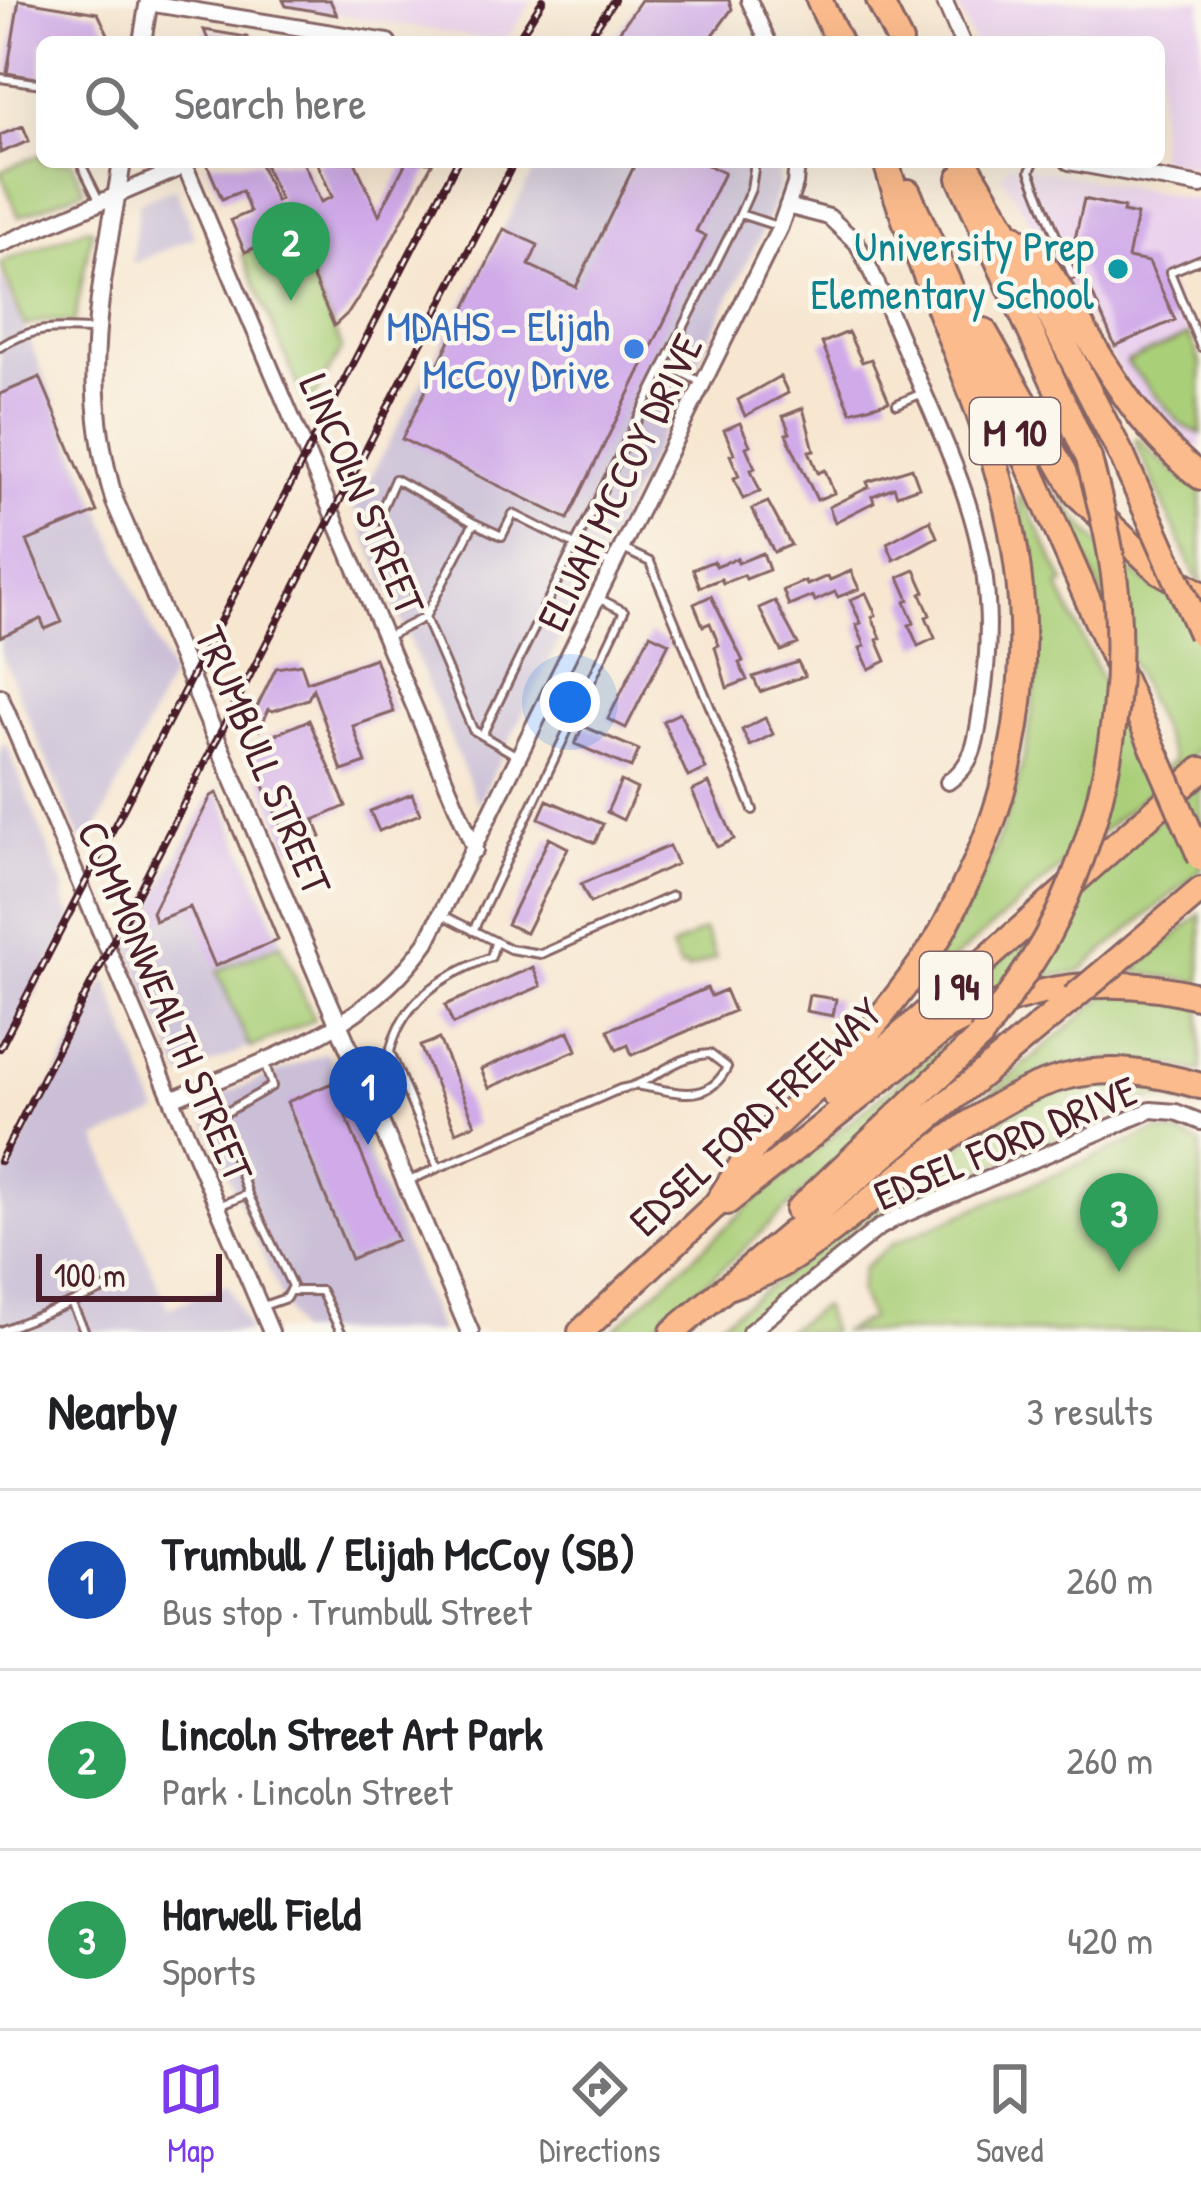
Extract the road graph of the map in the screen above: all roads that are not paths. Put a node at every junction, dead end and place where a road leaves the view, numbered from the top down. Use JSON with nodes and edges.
{"nodes":[{"id":1,"x":749,"y":0,"type":"edge"},
{"id":2,"x":819,"y":0,"type":"edge"},
{"id":3,"x":878,"y":0,"type":"edge"},
{"id":4,"x":944,"y":0,"type":"edge"},
{"id":5,"x":143,"y":1,"type":"edge"},
{"id":6,"x":142,"y":36,"type":"edge"},
{"id":7,"x":339,"y":36,"type":"edge"},
{"id":8,"x":765,"y":36,"type":"edge"},
{"id":9,"x":836,"y":36,"type":"edge"},
{"id":10,"x":897,"y":36,"type":"edge"},
{"id":11,"x":959,"y":36,"type":"edge"},
{"id":12,"x":0,"y":78,"type":"edge"},
{"id":13,"x":36,"y":84,"type":"edge"},
{"id":14,"x":85,"y":168,"type":"edge"},
{"id":15,"x":120,"y":168,"type":"edge"},
{"id":16,"x":180,"y":168,"type":"edge"},
{"id":17,"x":186,"y":168,"type":"edge"},
{"id":18,"x":754,"y":168,"type":"edge"},
{"id":19,"x":796,"y":168,"type":"edge"},
{"id":20,"x":892,"y":168,"type":"edge"},
{"id":21,"x":894,"y":168,"type":"edge"},
{"id":22,"x":962,"y":168,"type":"edge"},
{"id":23,"x":965,"y":168,"type":"edge"},
{"id":24,"x":1031,"y":168,"type":"edge"},
{"id":25,"x":1102,"y":168,"type":"edge"},
{"id":26,"x":1201,"y":186,"type":"edge"},
{"id":27,"x":108,"y":199,"type":"junction"},
{"id":28,"x":787,"y":206,"type":"junction"},
{"id":29,"x":740,"y":214,"type":"junction"},
{"id":30,"x":780,"y":227,"type":"junction"},
{"id":31,"x":1007,"y":232,"type":"junction"},
{"id":32,"x":2,"y":238,"type":"edge"},
{"id":33,"x":1201,"y":259,"type":"edge"},
{"id":34,"x":1072,"y":275,"type":"dead end"},
{"id":35,"x":948,"y":280,"type":"junction"},
{"id":36,"x":95,"y":330,"type":"junction"},
{"id":37,"x":0,"y":347,"type":"edge"},
{"id":38,"x":1201,"y":347,"type":"edge"},
{"id":39,"x":665,"y":364,"type":"junction"},
{"id":40,"x":705,"y":383,"type":"junction"},
{"id":41,"x":924,"y":393,"type":"junction"},
{"id":42,"x":897,"y":404,"type":"dead end"},
{"id":43,"x":1201,"y":477,"type":"edge"},
{"id":44,"x":474,"y":523,"type":"junction"},
{"id":45,"x":575,"y":545,"type":"junction"},
{"id":46,"x":623,"y":549,"type":"junction"},
{"id":47,"x":615,"y":566,"type":"junction"},
{"id":48,"x":1201,"y":594,"type":"edge"},
{"id":49,"x":599,"y":598,"type":"junction"},
{"id":50,"x":425,"y":617,"type":"junction"},
{"id":51,"x":1201,"y":634,"type":"edge"},
{"id":52,"x":385,"y":638,"type":"junction"},
{"id":53,"x":0,"y":696,"type":"edge"},
{"id":54,"x":482,"y":736,"type":"junction"},
{"id":55,"x":520,"y":758,"type":"junction"},
{"id":56,"x":1201,"y":770,"type":"edge"},
{"id":57,"x":948,"y":782,"type":"dead end"},
{"id":58,"x":753,"y":810,"type":"dead end"},
{"id":59,"x":475,"y":850,"type":"junction"},
{"id":60,"x":1201,"y":858,"type":"edge"},
{"id":61,"x":1201,"y":890,"type":"edge"},
{"id":62,"x":672,"y":896,"type":"dead end"},
{"id":63,"x":443,"y":915,"type":"junction"},
{"id":64,"x":473,"y":931,"type":"junction"},
{"id":65,"x":495,"y":943,"type":"junction"},
{"id":66,"x":1201,"y":997,"type":"edge"},
{"id":67,"x":339,"y":1027,"type":"junction"},
{"id":68,"x":263,"y":1060,"type":"junction"},
{"id":69,"x":640,"y":1086,"type":"junction"},
{"id":70,"x":1201,"y":1086,"type":"edge"},
{"id":71,"x":172,"y":1100,"type":"junction"},
{"id":72,"x":1201,"y":1122,"type":"edge"},
{"id":73,"x":438,"y":1168,"type":"junction"},
{"id":74,"x":405,"y":1183,"type":"junction"},
{"id":75,"x":248,"y":1194,"type":"junction"},
{"id":76,"x":218,"y":1206,"type":"junction"},
{"id":77,"x":715,"y":1206,"type":"junction"},
{"id":78,"x":689,"y":1232,"type":"junction"},
{"id":79,"x":785,"y":1239,"type":"junction"},
{"id":80,"x":123,"y":1282,"type":"dead end"},
{"id":81,"x":730,"y":1286,"type":"junction"},
{"id":82,"x":292,"y":1291,"type":"junction"},
{"id":83,"x":71,"y":1303,"type":"junction"},
{"id":84,"x":260,"y":1307,"type":"junction"},
{"id":85,"x":0,"y":1331,"type":"edge"},
{"id":86,"x":85,"y":1332,"type":"edge"},
{"id":87,"x":269,"y":1332,"type":"edge"},
{"id":88,"x":340,"y":1332,"type":"edge"},
{"id":89,"x":470,"y":1332,"type":"edge"},
{"id":90,"x":581,"y":1332,"type":"edge"},
{"id":91,"x":673,"y":1332,"type":"edge"},
{"id":92,"x":750,"y":1332,"type":"edge"}],
"edges":[{"from":1,"to":8,"type":"street"},
{"from":2,"to":9,"type":"highway"},
{"from":3,"to":10,"type":"highway"},
{"from":4,"to":11,"type":"street"},
{"from":5,"to":6,"type":"street"},
{"from":5,"to":7,"type":"street"},
{"from":12,"to":13,"type":"lane"},
{"from":14,"to":27,"type":"lane"},
{"from":15,"to":27,"type":"street"},
{"from":16,"to":27,"type":"street","name":"LINCOLN STREET"},
{"from":17,"to":52,"type":"street","name":"LINCOLN STREET"},
{"from":18,"to":29,"type":"lane"},
{"from":19,"to":28,"type":"street","name":"ELIJAH MCCOY DRIVE"},
{"from":20,"to":77,"type":"highway"},
{"from":21,"to":35,"type":"highway","number":"M 10"},
{"from":22,"to":79,"type":"highway","bridge":true},
{"from":23,"to":31,"type":"highway","number":"M 10"},
{"from":24,"to":34,"type":"lane"},
{"from":25,"to":26,"type":"street"},
{"from":27,"to":32,"type":"street"},
{"from":27,"to":36,"type":"street","name":"TRUMBULL STREET"},
{"from":28,"to":30,"type":"street","name":"ELIJAH MCCOY DRIVE"},
{"from":28,"to":41,"type":"street"},
{"from":29,"to":30,"type":"lane"},
{"from":29,"to":39,"type":"lane"},
{"from":30,"to":40,"type":"street","name":"ELIJAH MCCOY DRIVE"},
{"from":31,"to":43,"type":"highway"},
{"from":31,"to":51,"type":"highway","number":"M 10","bridge":true},
{"from":33,"to":38,"type":"lane"},
{"from":35,"to":48,"type":"highway"},
{"from":35,"to":60,"type":"highway","number":"M 10","bridge":true},
{"from":36,"to":37,"type":"lane"},
{"from":36,"to":67,"type":"street","name":"TRUMBULL STREET"},
{"from":39,"to":40,"type":"lane"},
{"from":39,"to":45,"type":"lane"},
{"from":40,"to":46,"type":"street","name":"ELIJAH MCCOY DRIVE"},
{"from":41,"to":42,"type":"lane"},
{"from":41,"to":57,"type":"street"},
{"from":44,"to":45,"type":"lane"},
{"from":44,"to":50,"type":"lane"},
{"from":44,"to":50,"type":"lane"},
{"from":45,"to":47,"type":"lane"},
{"from":45,"to":54,"type":"lane"},
{"from":46,"to":47,"type":"street","name":"ELIJAH MCCOY DRIVE"},
{"from":46,"to":58,"type":"lane"},
{"from":47,"to":49,"type":"street","name":"ELIJAH MCCOY DRIVE"},
{"from":49,"to":55,"type":"street","name":"ELIJAH MCCOY DRIVE"},
{"from":49,"to":64,"type":"lane"},
{"from":50,"to":52,"type":"lane"},
{"from":50,"to":54,"type":"lane"},
{"from":52,"to":59,"type":"street","name":"LINCOLN STREET"},
{"from":53,"to":71,"type":"street","name":"COMMONWEALTH STREET"},
{"from":54,"to":55,"type":"lane"},
{"from":55,"to":59,"type":"street","name":"ELIJAH MCCOY DRIVE"},
{"from":56,"to":77,"type":"highway","name":"EDSEL FORD FREEWAY","number":"I 94"},
{"from":59,"to":63,"type":"street","name":"ELIJAH MCCOY DRIVE"},
{"from":61,"to":79,"type":"highway","number":"I 94","bridge":true},
{"from":62,"to":65,"type":"lane"},
{"from":63,"to":64,"type":"lane"},
{"from":63,"to":67,"type":"street","name":"ELIJAH MCCOY DRIVE"},
{"from":64,"to":65,"type":"lane"},
{"from":65,"to":73,"type":"lane"},
{"from":66,"to":78,"type":"highway"},
{"from":67,"to":68,"type":"street","name":"ELIJAH MCCOY DRIVE"},
{"from":67,"to":74,"type":"street","name":"TRUMBULL STREET"},
{"from":68,"to":71,"type":"street","name":"ELIJAH MCCOY DRIVE"},
{"from":68,"to":75,"type":"lane"},
{"from":69,"to":69,"type":"lane"},
{"from":69,"to":73,"type":"lane"},
{"from":70,"to":81,"type":"highway"},
{"from":71,"to":76,"type":"street","name":"COMMONWEALTH STREET"},
{"from":72,"to":92,"type":"street","name":"EDSEL FORD DRIVE"},
{"from":73,"to":74,"type":"lane"},
{"from":74,"to":89,"type":"street","name":"TRUMBULL STREET"},
{"from":75,"to":76,"type":"lane"},
{"from":75,"to":82,"type":"lane"},
{"from":76,"to":84,"type":"street","name":"COMMONWEALTH STREET"},
{"from":77,"to":78,"type":"highway","name":"EDSEL FORD FREEWAY","number":"I 94"},
{"from":78,"to":90,"type":"highway","name":"EDSEL FORD FREEWAY","number":"I 94"},
{"from":79,"to":81,"type":"highway","number":"I 94"},
{"from":80,"to":83,"type":"lane"},
{"from":81,"to":91,"type":"highway","number":"I 94"},
{"from":82,"to":84,"type":"lane"},
{"from":82,"to":88,"type":"lane"},
{"from":83,"to":85,"type":"lane"},
{"from":83,"to":86,"type":"lane"},
{"from":84,"to":87,"type":"street","name":"COMMONWEALTH STREET"}]}
